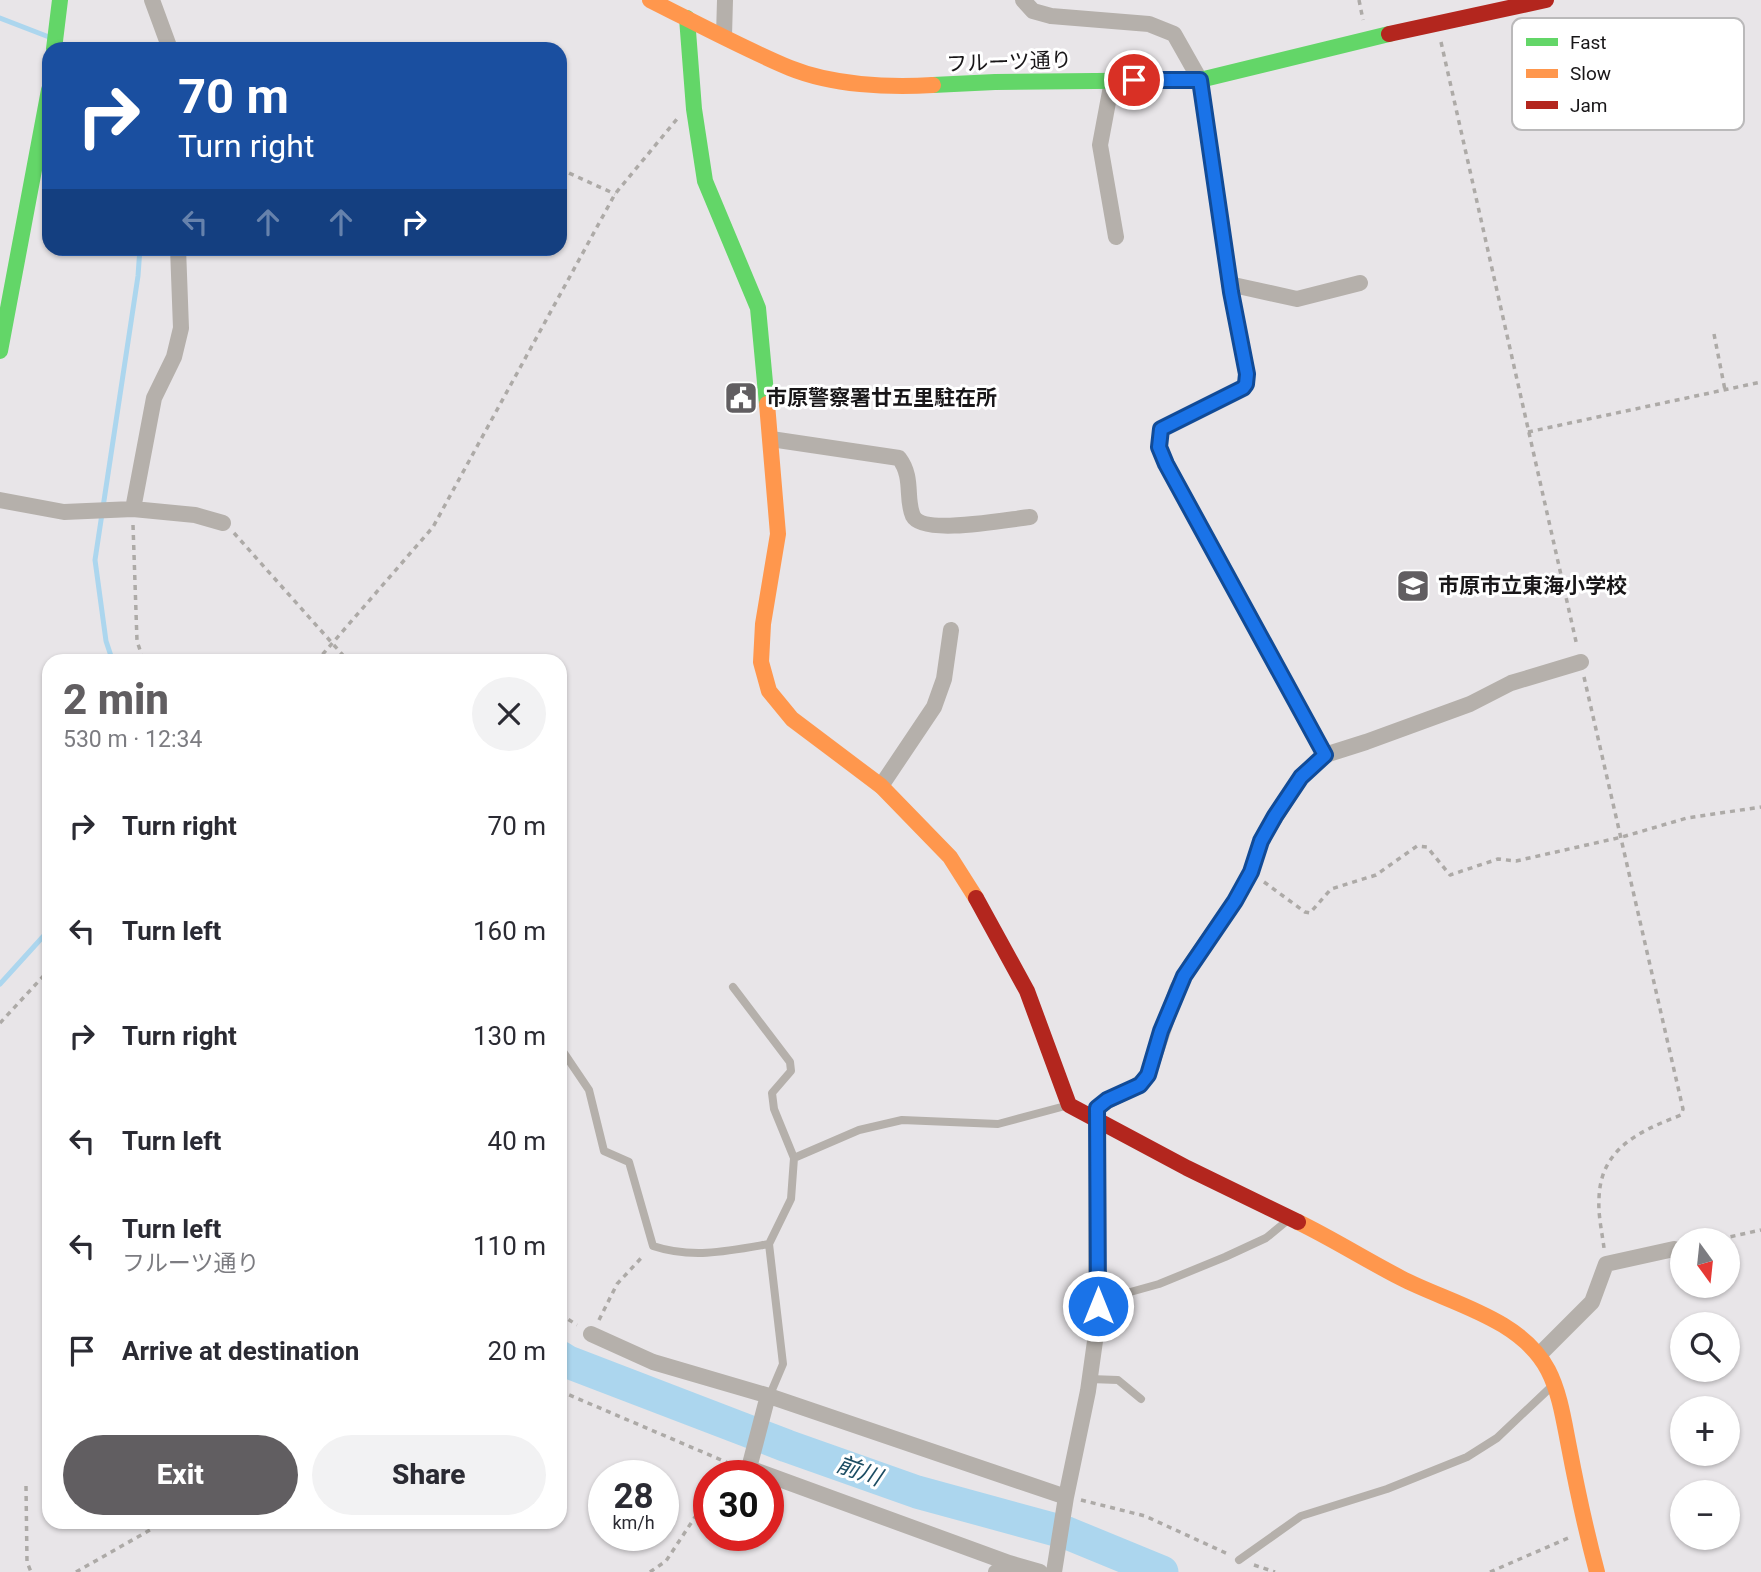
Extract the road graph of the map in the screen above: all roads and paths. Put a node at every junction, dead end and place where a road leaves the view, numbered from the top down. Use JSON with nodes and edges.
{"nodes":[{"id":1,"x":60,"y":0,"type":"edge"},
{"id":2,"x":152,"y":0,"type":"edge"},
{"id":3,"x":650,"y":0,"type":"edge"},
{"id":4,"x":726,"y":0,"type":"edge"},
{"id":5,"x":1023,"y":0,"type":"edge"},
{"id":6,"x":1546,"y":0,"type":"edge"},
{"id":7,"x":687,"y":18,"type":"junction"},
{"id":8,"x":1437,"y":23,"type":"junction"},
{"id":9,"x":724,"y":36,"type":"junction"},
{"id":10,"x":55,"y":42,"type":"edge"},
{"id":11,"x":167,"y":42,"type":"edge"},
{"id":12,"x":1112,"y":80,"type":"junction"},
{"id":13,"x":1200,"y":80,"type":"junction"},
{"id":14,"x":694,"y":109,"type":"junction"},
{"id":15,"x":42,"y":127,"type":"edge"},
{"id":16,"x":567,"y":172,"type":"edge"},
{"id":17,"x":615,"y":194,"type":"junction"},
{"id":18,"x":1116,"y":237,"type":"dead end"},
{"id":19,"x":178,"y":256,"type":"edge"},
{"id":20,"x":1360,"y":283,"type":"dead end"},
{"id":21,"x":1229,"y":284,"type":"junction"},
{"id":22,"x":1714,"y":334,"type":"dead end"},
{"id":23,"x":0,"y":351,"type":"edge"},
{"id":24,"x":1761,"y":382,"type":"edge"},
{"id":25,"x":1725,"y":390,"type":"junction"},
{"id":26,"x":1528,"y":432,"type":"junction"},
{"id":27,"x":771,"y":439,"type":"junction"},
{"id":28,"x":0,"y":500,"type":"edge"},
{"id":29,"x":133,"y":509,"type":"junction"},
{"id":30,"x":1030,"y":517,"type":"dead end"},
{"id":31,"x":223,"y":523,"type":"joint"},
{"id":32,"x":951,"y":630,"type":"dead end"},
{"id":33,"x":333,"y":642,"type":"junction"},
{"id":34,"x":142,"y":654,"type":"edge"},
{"id":35,"x":323,"y":654,"type":"edge"},
{"id":36,"x":343,"y":654,"type":"edge"},
{"id":37,"x":1581,"y":662,"type":"junction"},
{"id":38,"x":1325,"y":755,"type":"junction"},
{"id":39,"x":881,"y":786,"type":"junction"},
{"id":40,"x":1761,"y":807,"type":"edge"},
{"id":41,"x":1622,"y":837,"type":"junction"},
{"id":42,"x":1251,"y":872,"type":"junction"},
{"id":43,"x":42,"y":978,"type":"edge"},
{"id":44,"x":733,"y":987,"type":"dead end"},
{"id":45,"x":0,"y":1023,"type":"edge"},
{"id":46,"x":567,"y":1057,"type":"edge"},
{"id":47,"x":1069,"y":1105,"type":"junction"},
{"id":48,"x":1098,"y":1120,"type":"junction"},
{"id":49,"x":794,"y":1158,"type":"junction"},
{"id":50,"x":1290,"y":1218,"type":"junction"},
{"id":51,"x":1761,"y":1230,"type":"edge"},
{"id":52,"x":1740,"y":1235,"type":"edge"},
{"id":53,"x":769,"y":1244,"type":"junction"},
{"id":54,"x":653,"y":1246,"type":"junction"},
{"id":55,"x":1670,"y":1250,"type":"edge"},
{"id":56,"x":1606,"y":1264,"type":"junction"},
{"id":57,"x":1098,"y":1301,"type":"junction"},
{"id":58,"x":591,"y":1334,"type":"joint"},
{"id":59,"x":1539,"y":1355,"type":"junction"},
{"id":60,"x":1090,"y":1379,"type":"junction"},
{"id":61,"x":1553,"y":1385,"type":"junction"},
{"id":62,"x":567,"y":1394,"type":"edge"},
{"id":63,"x":768,"y":1399,"type":"junction"},
{"id":64,"x":1141,"y":1399,"type":"dead end"},
{"id":65,"x":719,"y":1460,"type":"edge"},
{"id":66,"x":751,"y":1460,"type":"edge"},
{"id":67,"x":784,"y":1482,"type":"edge"},
{"id":68,"x":26,"y":1486,"type":"dead end"},
{"id":69,"x":1066,"y":1497,"type":"junction"},
{"id":70,"x":693,"y":1520,"type":"edge"},
{"id":71,"x":152,"y":1529,"type":"edge"},
{"id":72,"x":1586,"y":1530,"type":"junction"},
{"id":73,"x":1239,"y":1560,"type":"junction"},
{"id":74,"x":1002,"y":1567,"type":"edge"},
{"id":75,"x":31,"y":1572,"type":"edge"},
{"id":76,"x":76,"y":1572,"type":"edge"},
{"id":77,"x":650,"y":1572,"type":"edge"},
{"id":78,"x":1040,"y":1572,"type":"edge"},
{"id":79,"x":1054,"y":1572,"type":"edge"},
{"id":80,"x":1275,"y":1572,"type":"edge"},
{"id":81,"x":1490,"y":1572,"type":"edge"},
{"id":82,"x":1597,"y":1572,"type":"edge"}],
"edges":[{"from":1,"to":10,"type":"street"},
{"from":2,"to":11,"type":"street"},
{"from":3,"to":7,"type":"street","name":"フルーツ通り"},
{"from":4,"to":9,"type":"street"},
{"from":5,"to":13,"type":"street"},
{"from":6,"to":8,"type":"street","name":"フルーツ通り"},
{"from":7,"to":9,"type":"street","name":"フルーツ通り"},
{"from":7,"to":14,"type":"street"},
{"from":8,"to":13,"type":"street","name":"フルーツ通り"},
{"from":8,"to":26,"type":"path"},
{"from":9,"to":12,"type":"street","name":"フルーツ通り"},
{"from":12,"to":13,"type":"street","name":"フルーツ通り"},
{"from":12,"to":18,"type":"street"},
{"from":13,"to":21,"type":"street"},
{"from":14,"to":17,"type":"path"},
{"from":14,"to":27,"type":"street"},
{"from":15,"to":23,"type":"street"},
{"from":16,"to":17,"type":"path"},
{"from":17,"to":33,"type":"path"},
{"from":19,"to":29,"type":"street"},
{"from":20,"to":21,"type":"street"},
{"from":21,"to":38,"type":"street"},
{"from":22,"to":25,"type":"path"},
{"from":24,"to":25,"type":"path"},
{"from":25,"to":26,"type":"path"},
{"from":26,"to":37,"type":"path"},
{"from":27,"to":30,"type":"street"},
{"from":27,"to":39,"type":"street"},
{"from":28,"to":29,"type":"street"},
{"from":29,"to":31,"type":"street"},
{"from":29,"to":34,"type":"path"},
{"from":31,"to":33,"type":"path"},
{"from":32,"to":39,"type":"street"},
{"from":33,"to":35,"type":"path"},
{"from":33,"to":36,"type":"path"},
{"from":37,"to":38,"type":"street"},
{"from":37,"to":41,"type":"path"},
{"from":38,"to":42,"type":"street"},
{"from":39,"to":47,"type":"street"},
{"from":40,"to":41,"type":"path"},
{"from":41,"to":42,"type":"path"},
{"from":41,"to":56,"type":"path"},
{"from":42,"to":48,"type":"street"},
{"from":43,"to":45,"type":"path"},
{"from":44,"to":49,"type":"lane"},
{"from":46,"to":54,"type":"lane"},
{"from":47,"to":48,"type":"street"},
{"from":47,"to":49,"type":"lane"},
{"from":48,"to":50,"type":"street"},
{"from":48,"to":57,"type":"street"},
{"from":49,"to":53,"type":"lane"},
{"from":50,"to":57,"type":"lane"},
{"from":50,"to":59,"type":"street"},
{"from":51,"to":52,"type":"path"},
{"from":53,"to":54,"type":"lane"},
{"from":53,"to":63,"type":"lane"},
{"from":54,"to":58,"type":"path"},
{"from":55,"to":56,"type":"street"},
{"from":56,"to":59,"type":"street"},
{"from":57,"to":60,"type":"street"},
{"from":58,"to":63,"type":"street"},
{"from":59,"to":61,"type":"street"},
{"from":60,"to":64,"type":"lane"},
{"from":60,"to":69,"type":"street"},
{"from":61,"to":72,"type":"street"},
{"from":61,"to":73,"type":"lane"},
{"from":62,"to":65,"type":"path"},
{"from":63,"to":66,"type":"street"},
{"from":63,"to":69,"type":"street"},
{"from":67,"to":74,"type":"street"},
{"from":68,"to":75,"type":"path"},
{"from":69,"to":73,"type":"path"},
{"from":69,"to":79,"type":"street"},
{"from":70,"to":77,"type":"path"},
{"from":71,"to":76,"type":"path"},
{"from":72,"to":81,"type":"path"},
{"from":72,"to":82,"type":"street"},
{"from":73,"to":80,"type":"path"},
{"from":74,"to":78,"type":"street"}]}
